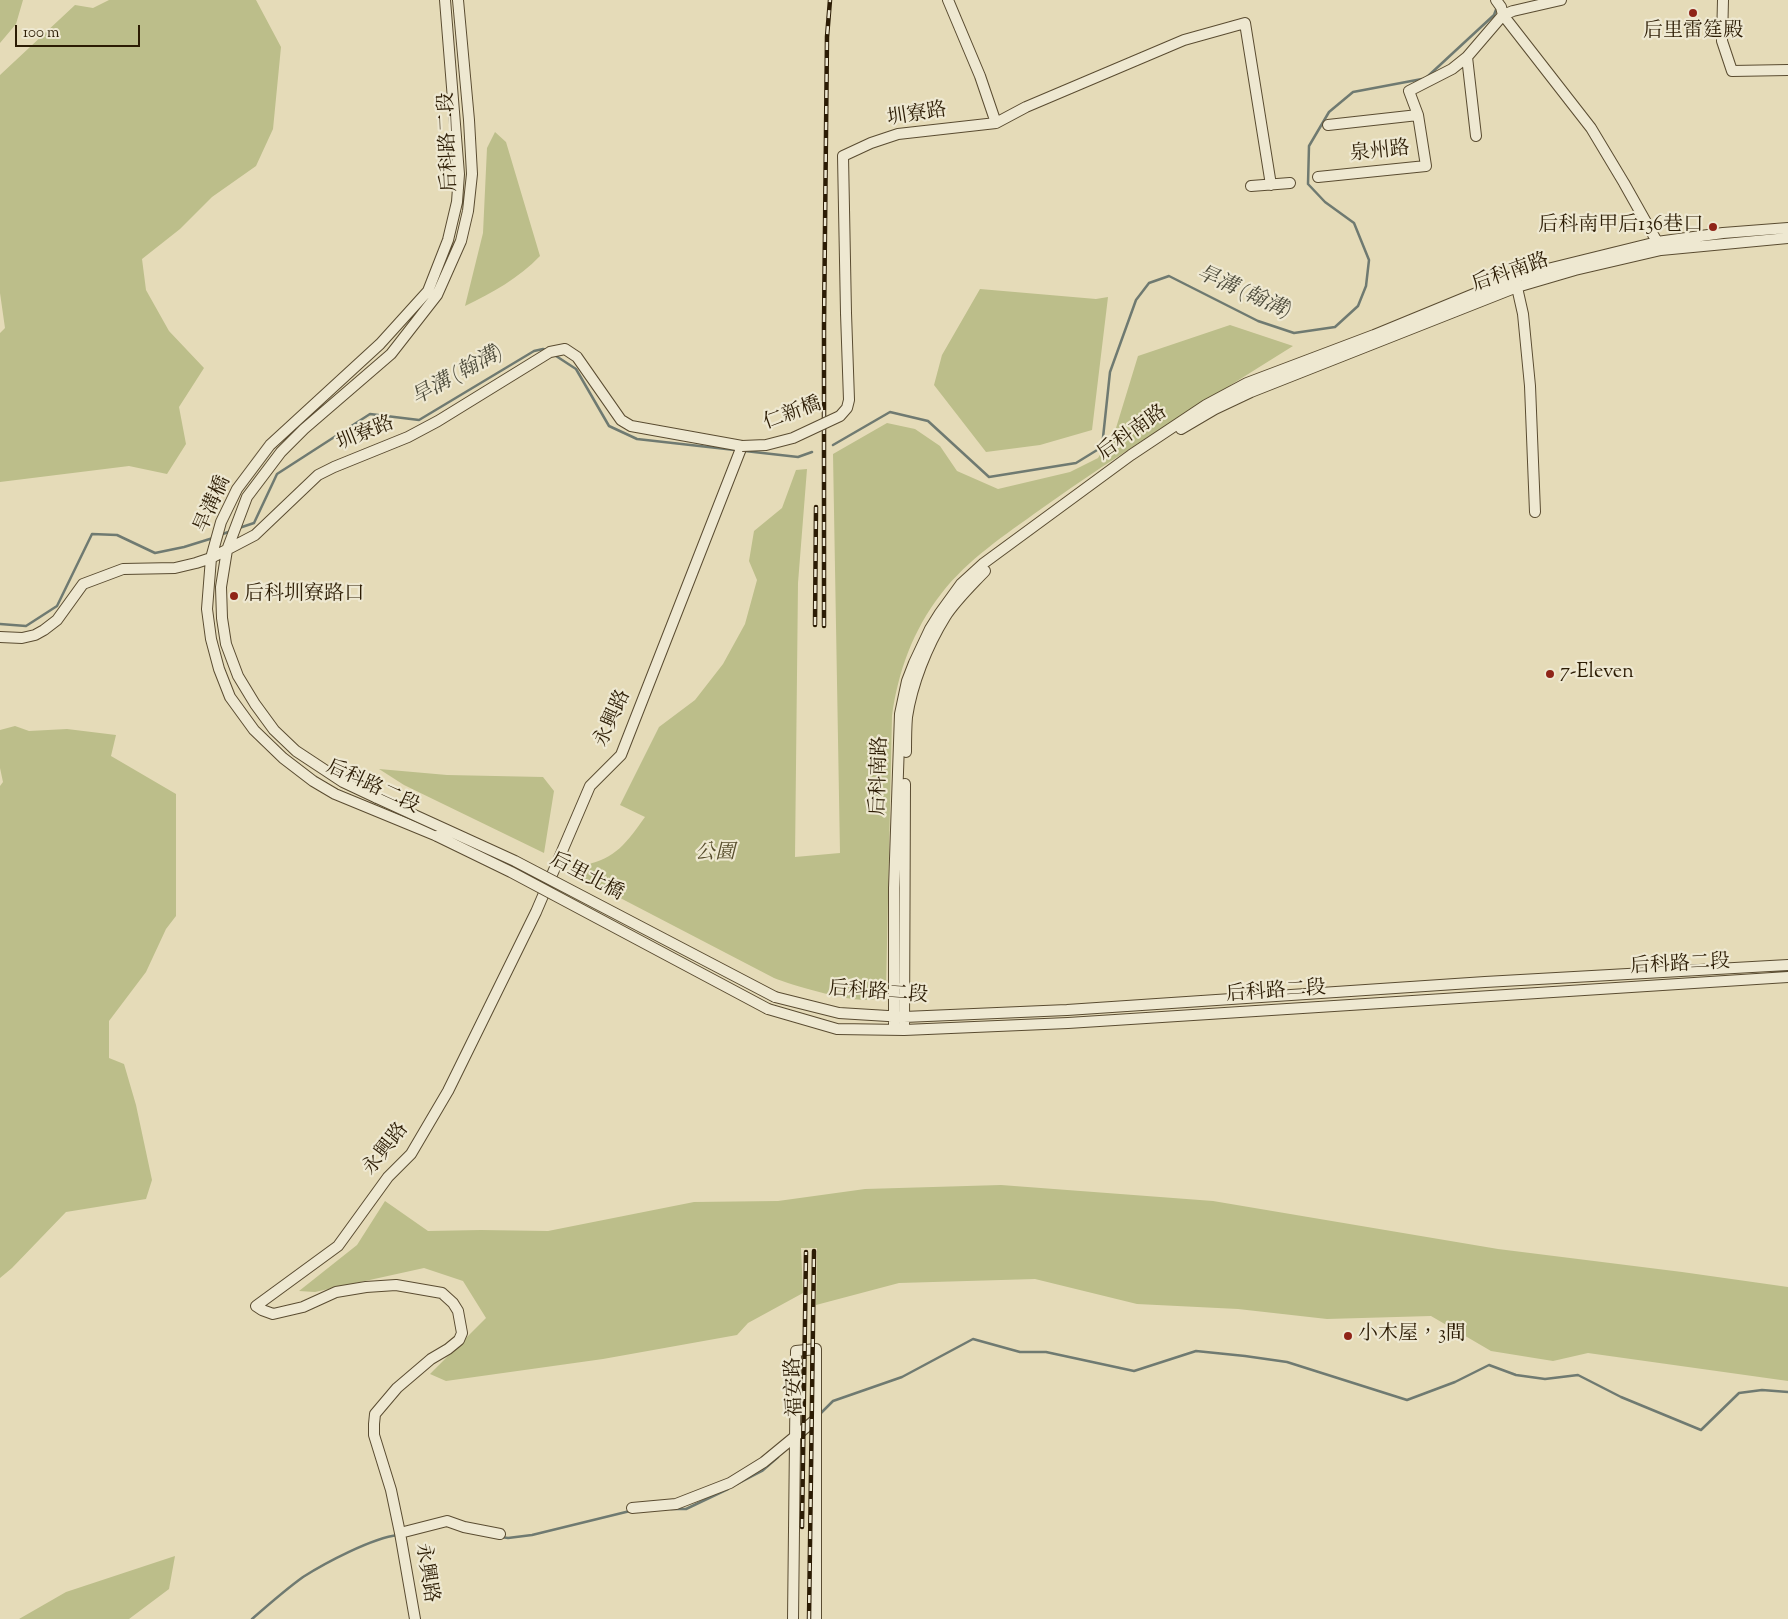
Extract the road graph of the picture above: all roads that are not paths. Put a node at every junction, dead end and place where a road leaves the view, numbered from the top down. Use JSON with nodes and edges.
{"nodes":[{"id":1,"x":445,"y":0,"type":"edge"},
{"id":2,"x":458,"y":0,"type":"edge"},
{"id":3,"x":948,"y":0,"type":"edge"},
{"id":4,"x":1561,"y":0,"type":"edge"},
{"id":5,"x":1723,"y":0,"type":"edge"},
{"id":6,"x":1499,"y":6,"type":"edge"},
{"id":7,"x":1467,"y":58,"type":"junction"},
{"id":8,"x":1788,"y":70,"type":"edge"},
{"id":9,"x":1418,"y":116,"type":"junction"},
{"id":10,"x":996,"y":123,"type":"junction"},
{"id":11,"x":1328,"y":125,"type":"dead end"},
{"id":12,"x":1476,"y":136,"type":"dead end"},
{"id":13,"x":1318,"y":178,"type":"dead end"},
{"id":14,"x":1290,"y":183,"type":"dead end"},
{"id":15,"x":1271,"y":185,"type":"junction"},
{"id":16,"x":1251,"y":186,"type":"dead end"},
{"id":17,"x":1788,"y":228,"type":"edge"},
{"id":18,"x":1788,"y":238,"type":"edge"},
{"id":19,"x":1659,"y":246,"type":"junction"},
{"id":20,"x":1516,"y":282,"type":"junction"},
{"id":21,"x":846,"y":313,"type":"joint"},
{"id":22,"x":270,"y":445,"type":"joint"},
{"id":23,"x":742,"y":446,"type":"junction"},
{"id":24,"x":281,"y":452,"type":"joint"},
{"id":25,"x":1535,"y":512,"type":"dead end"},
{"id":26,"x":227,"y":550,"type":"junction"},
{"id":27,"x":211,"y":558,"type":"junction"},
{"id":28,"x":0,"y":637,"type":"edge"},
{"id":29,"x":377,"y":798,"type":"joint"},
{"id":30,"x":437,"y":836,"type":"joint"},
{"id":31,"x":1788,"y":965,"type":"edge"},
{"id":32,"x":1788,"y":978,"type":"edge"},
{"id":33,"x":1485,"y":982,"type":"junction"},
{"id":34,"x":775,"y":997,"type":"joint"},
{"id":35,"x":1487,"y":997,"type":"junction"},
{"id":36,"x":1205,"y":1001,"type":"junction"},
{"id":37,"x":768,"y":1009,"type":"joint"},
{"id":38,"x":1207,"y":1014,"type":"junction"},
{"id":39,"x":899,"y":1016,"type":"junction"},
{"id":40,"x":899,"y":1030,"type":"junction"},
{"id":41,"x":815,"y":1420,"type":"junction"},
{"id":42,"x":795,"y":1435,"type":"junction"},
{"id":43,"x":632,"y":1508,"type":"dead end"},
{"id":44,"x":400,"y":1532,"type":"junction"},
{"id":45,"x":500,"y":1534,"type":"dead end"},
{"id":46,"x":414,"y":1619,"type":"edge"},
{"id":47,"x":793,"y":1619,"type":"edge"},
{"id":48,"x":816,"y":1619,"type":"edge"}],
"edges":[{"from":1,"to":22,"type":"street","name":"后科路二段"},
{"from":2,"to":24,"type":"street","name":"后科路二段"},
{"from":3,"to":10,"type":"street"},
{"from":4,"to":6,"type":"street"},
{"from":5,"to":8,"type":"street"},
{"from":6,"to":7,"type":"street","name":"泉州路"},
{"from":6,"to":19,"type":"street"},
{"from":7,"to":9,"type":"street","name":"泉州路"},
{"from":7,"to":12,"type":"street"},
{"from":9,"to":11,"type":"street","name":"泉州路"},
{"from":9,"to":13,"type":"street","name":"泉州路"},
{"from":10,"to":15,"type":"street"},
{"from":10,"to":21,"type":"street","name":"圳寮路"},
{"from":14,"to":15,"type":"street"},
{"from":15,"to":16,"type":"street"},
{"from":17,"to":19,"type":"street","name":"后科南路"},
{"from":18,"to":19,"type":"street","name":"后科南路"},
{"from":19,"to":20,"type":"street","name":"后科南路"},
{"from":20,"to":25,"type":"street"},
{"from":20,"to":39,"type":"street","name":"后科南路"},
{"from":21,"to":23,"type":"street","name":"仁新橋","bridge":true},
{"from":22,"to":27,"type":"street","name":"旱溝橋"},
{"from":23,"to":26,"type":"street","name":"圳寮路"},
{"from":23,"to":44,"type":"street","name":"永興路"},
{"from":24,"to":26,"type":"street","name":"旱溝橋"},
{"from":26,"to":27,"type":"street","name":"圳寮路"},
{"from":26,"to":29,"type":"street","name":"后科路二段"},
{"from":27,"to":28,"type":"street","name":"圳寮路"},
{"from":27,"to":30,"type":"street","name":"后科路二段"},
{"from":29,"to":34,"type":"street","name":"后里北橋","bridge":true},
{"from":30,"to":37,"type":"street","name":"后里北橋","bridge":true},
{"from":31,"to":33,"type":"street","name":"后科路二段"},
{"from":32,"to":35,"type":"street","name":"后科路二段"},
{"from":33,"to":35,"type":"street"},
{"from":33,"to":36,"type":"street","name":"后科路二段"},
{"from":34,"to":39,"type":"street","name":"后科路二段"},
{"from":35,"to":38,"type":"street","name":"后科路二段"},
{"from":36,"to":38,"type":"street"},
{"from":36,"to":39,"type":"street","name":"后科路二段"},
{"from":37,"to":40,"type":"street","name":"后科路二段"},
{"from":38,"to":40,"type":"street","name":"后科路二段"},
{"from":39,"to":40,"type":"street","name":"后科南路"},
{"from":41,"to":42,"type":"street"},
{"from":41,"to":42,"type":"street","name":"福安路"},
{"from":41,"to":48,"type":"street","name":"福安路"},
{"from":42,"to":43,"type":"street"},
{"from":42,"to":47,"type":"street","name":"福安路"},
{"from":44,"to":45,"type":"street"},
{"from":44,"to":46,"type":"street","name":"永興路"}]}
